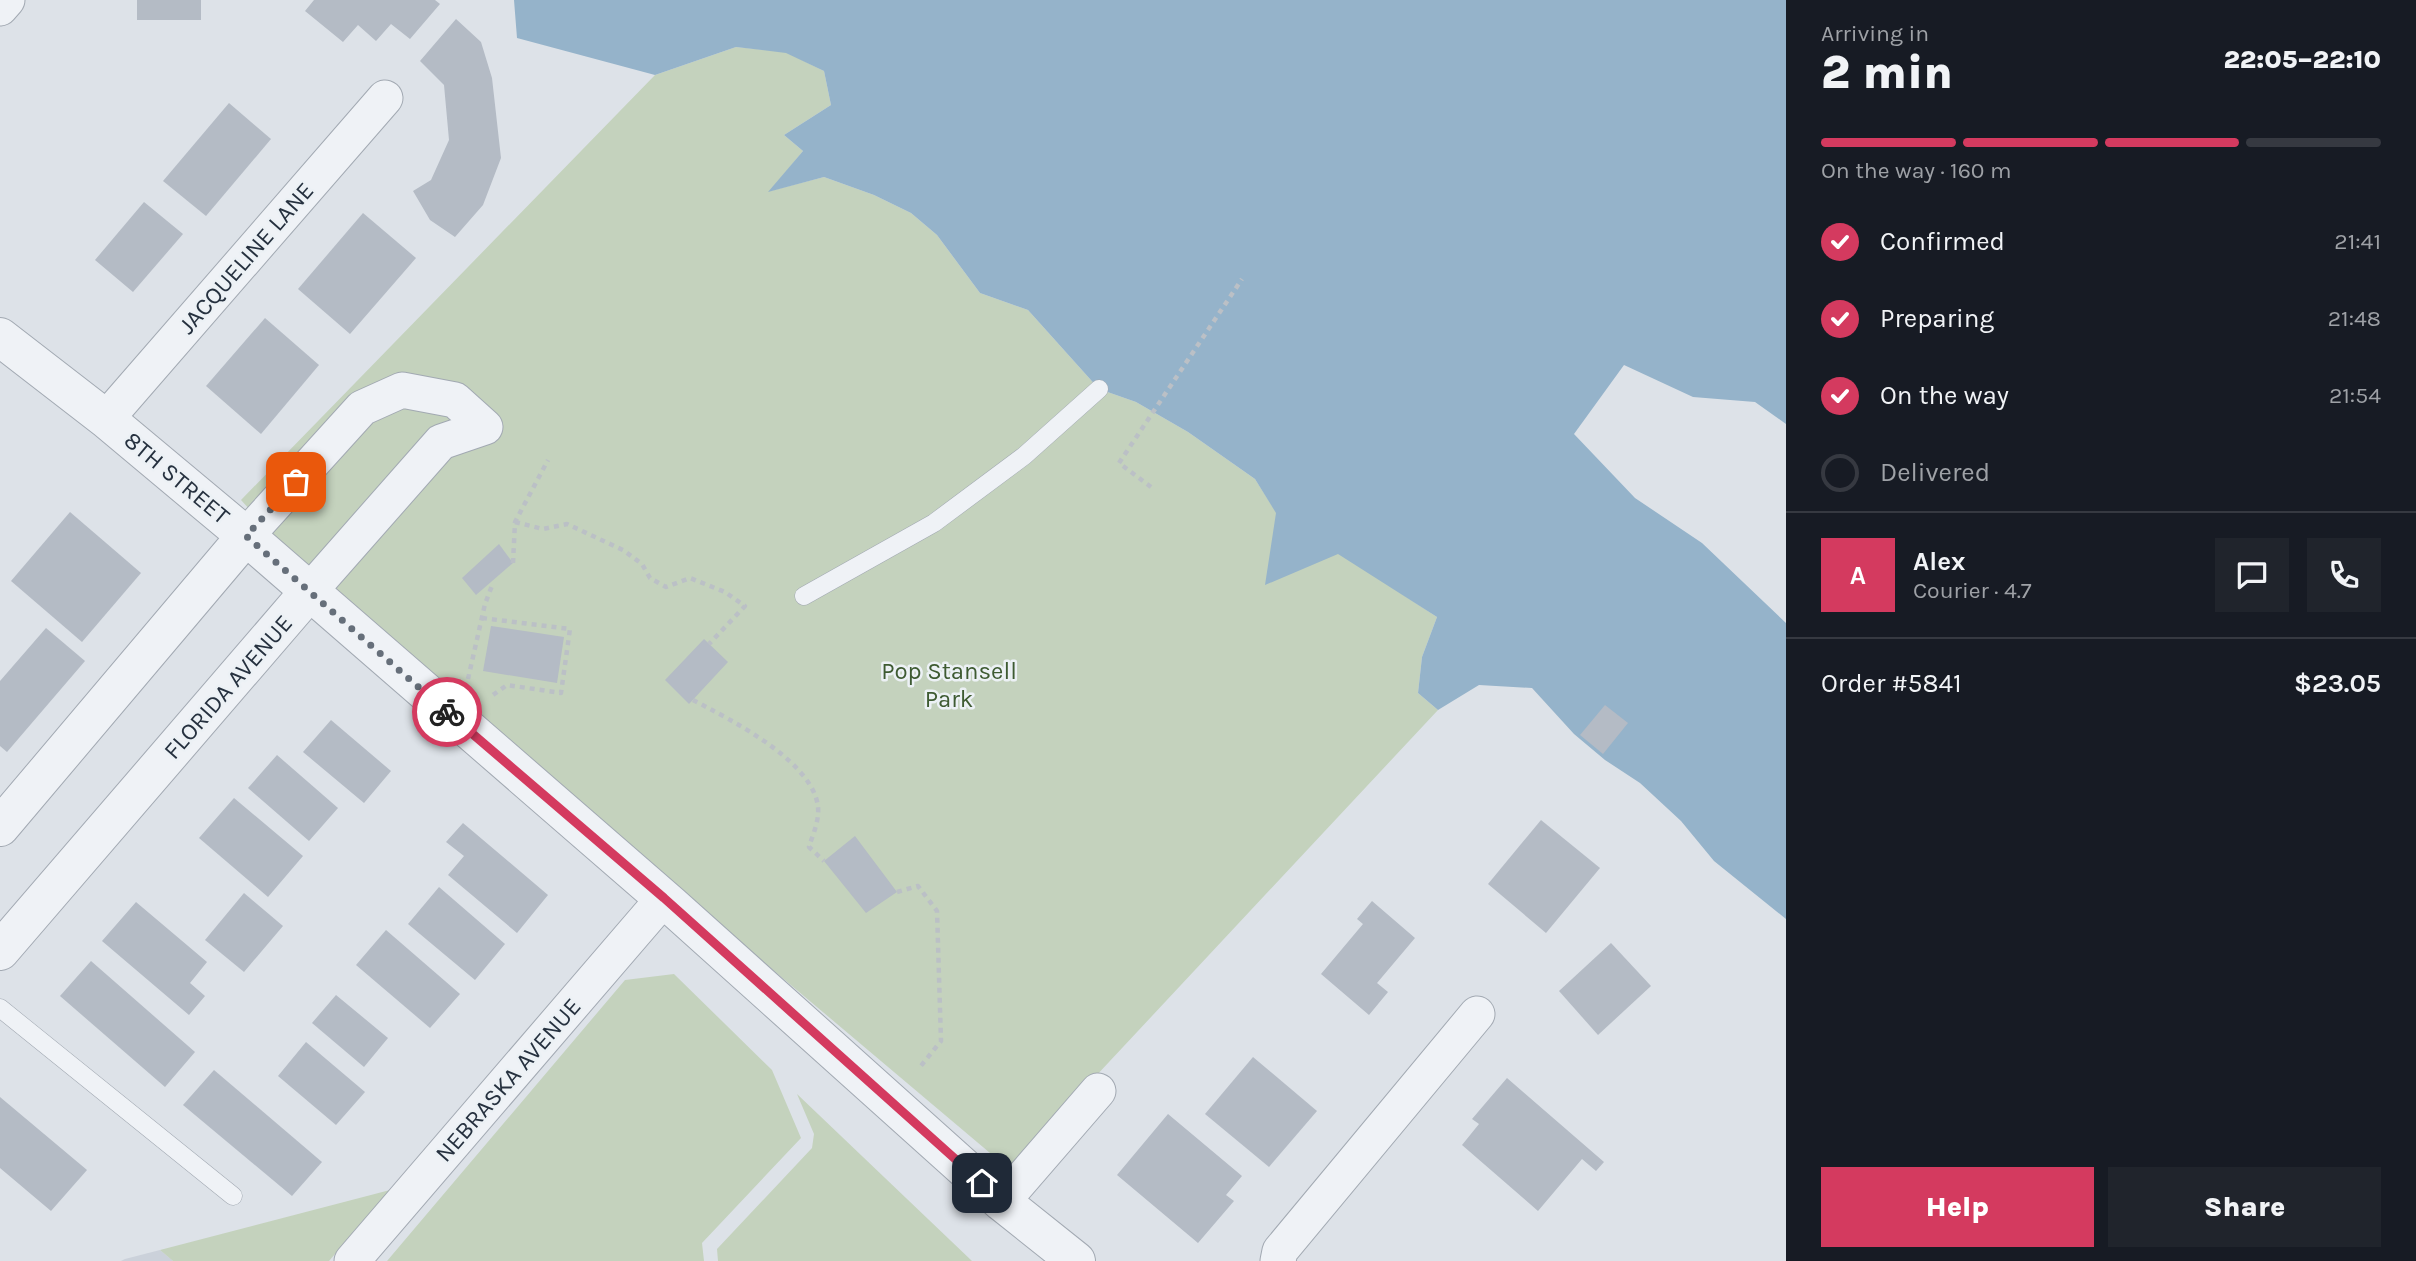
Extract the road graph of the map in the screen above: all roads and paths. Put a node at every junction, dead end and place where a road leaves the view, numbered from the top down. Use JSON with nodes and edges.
{"nodes":[{"id":1,"x":7,"y":0,"type":"edge"},
{"id":2,"x":0,"y":8,"type":"edge"},
{"id":3,"x":385,"y":98,"type":"dead end"},
{"id":4,"x":1242,"y":279,"type":"dead end"},
{"id":5,"x":0,"y":337,"type":"edge"},
{"id":6,"x":1099,"y":389,"type":"dead end"},
{"id":7,"x":106,"y":419,"type":"junction"},
{"id":8,"x":548,"y":460,"type":"dead end"},
{"id":9,"x":1151,"y":487,"type":"dead end"},
{"id":10,"x":515,"y":522,"type":"junction"},
{"id":11,"x":246,"y":536,"type":"junction"},
{"id":12,"x":513,"y":563,"type":"dead end"},
{"id":13,"x":493,"y":583,"type":"dead end"},
{"id":14,"x":309,"y":593,"type":"junction"},
{"id":15,"x":804,"y":596,"type":"dead end"},
{"id":16,"x":482,"y":618,"type":"junction"},
{"id":17,"x":709,"y":644,"type":"dead end"},
{"id":18,"x":468,"y":679,"type":"dead end"},
{"id":19,"x":493,"y":695,"type":"dead end"},
{"id":20,"x":693,"y":700,"type":"dead end"},
{"id":21,"x":0,"y":827,"type":"edge"},
{"id":22,"x":824,"y":860,"type":"dead end"},
{"id":23,"x":897,"y":892,"type":"dead end"},
{"id":24,"x":664,"y":898,"type":"junction"},
{"id":25,"x":0,"y":951,"type":"edge"},
{"id":26,"x":0,"y":1008,"type":"edge"},
{"id":27,"x":1477,"y":1014,"type":"dead end"},
{"id":28,"x":920,"y":1067,"type":"dead end"},
{"id":29,"x":1098,"y":1091,"type":"dead end"},
{"id":30,"x":233,"y":1196,"type":"dead end"},
{"id":31,"x":1002,"y":1202,"type":"junction"},
{"id":32,"x":352,"y":1261,"type":"edge"},
{"id":33,"x":1076,"y":1261,"type":"edge"},
{"id":34,"x":1278,"y":1261,"type":"edge"}],
"edges":[{"from":1,"to":2,"type":"street"},
{"from":3,"to":7,"type":"street","name":"JACQUELINE LANE"},
{"from":4,"to":9,"type":"path"},
{"from":5,"to":7,"type":"street","name":"8TH STREET"},
{"from":6,"to":15,"type":"lane"},
{"from":7,"to":11,"type":"street","name":"8TH STREET"},
{"from":8,"to":10,"type":"path"},
{"from":10,"to":12,"type":"path"},
{"from":10,"to":17,"type":"path"},
{"from":11,"to":14,"type":"street","name":"8TH STREET"},
{"from":11,"to":14,"type":"street","name":"FLORIDA AVENUE"},
{"from":11,"to":21,"type":"street","name":"FLORIDA AVENUE"},
{"from":13,"to":16,"type":"path"},
{"from":14,"to":24,"type":"street","name":"8TH STREET"},
{"from":14,"to":25,"type":"street","name":"FLORIDA AVENUE"},
{"from":16,"to":18,"type":"path"},
{"from":16,"to":19,"type":"path"},
{"from":20,"to":22,"type":"path"},
{"from":23,"to":28,"type":"path"},
{"from":24,"to":31,"type":"street","name":"8TH STREET"},
{"from":24,"to":32,"type":"street","name":"NEBRASKA AVENUE"},
{"from":26,"to":30,"type":"lane"},
{"from":27,"to":34,"type":"street"},
{"from":29,"to":31,"type":"street"},
{"from":31,"to":33,"type":"street","name":"8TH STREET"}]}
